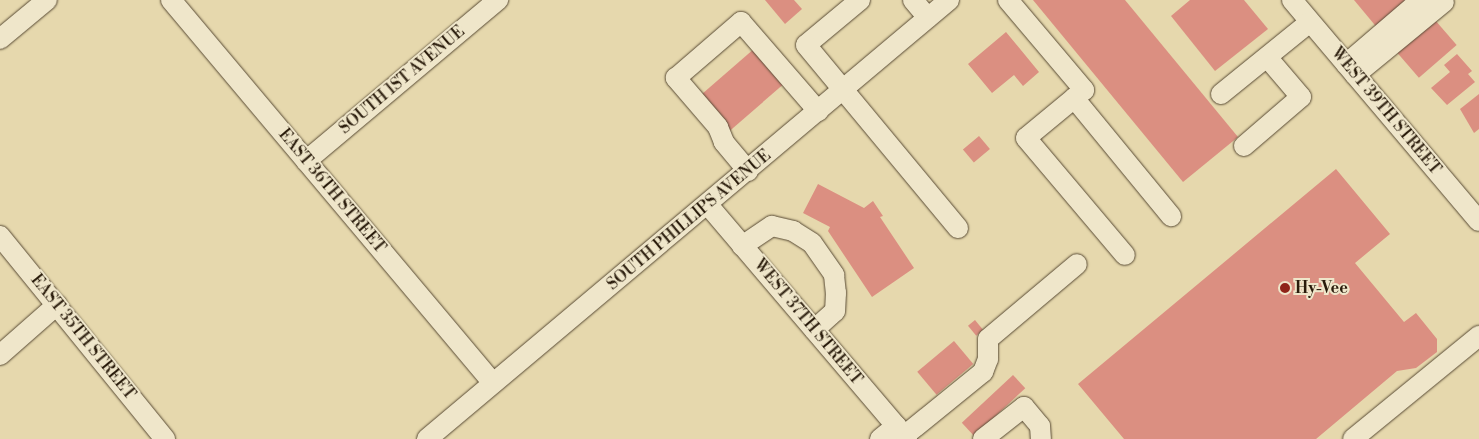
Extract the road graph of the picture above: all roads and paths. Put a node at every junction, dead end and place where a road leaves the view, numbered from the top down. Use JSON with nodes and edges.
{"nodes":[{"id":1,"x":47,"y":0,"type":"edge"},
{"id":2,"x":171,"y":0,"type":"edge"},
{"id":3,"x":498,"y":0,"type":"edge"},
{"id":4,"x":860,"y":0,"type":"edge"},
{"id":5,"x":913,"y":0,"type":"edge"},
{"id":6,"x":949,"y":0,"type":"edge"},
{"id":7,"x":1008,"y":0,"type":"edge"},
{"id":8,"x":1292,"y":0,"type":"edge"},
{"id":9,"x":1422,"y":0,"type":"edge"},
{"id":10,"x":1444,"y":2,"type":"dead end"},
{"id":11,"x":928,"y":18,"type":"junction"},
{"id":12,"x":1310,"y":22,"type":"junction"},
{"id":13,"x":3,"y":30,"type":"edge"},
{"id":14,"x":1267,"y":57,"type":"junction"},
{"id":15,"x":1351,"y":69,"type":"junction"},
{"id":16,"x":843,"y":91,"type":"junction"},
{"id":17,"x":1221,"y":94,"type":"dead end"},
{"id":18,"x":1074,"y":98,"type":"junction"},
{"id":19,"x":818,"y":112,"type":"junction"},
{"id":20,"x":1244,"y":146,"type":"dead end"},
{"id":21,"x":306,"y":161,"type":"junction"},
{"id":22,"x":748,"y":171,"type":"junction"},
{"id":23,"x":708,"y":205,"type":"junction"},
{"id":24,"x":1171,"y":216,"type":"dead end"},
{"id":25,"x":1479,"y":221,"type":"edge"},
{"id":26,"x":958,"y":228,"type":"dead end"},
{"id":27,"x":0,"y":236,"type":"edge"},
{"id":28,"x":742,"y":246,"type":"junction"},
{"id":29,"x":1125,"y":255,"type":"dead end"},
{"id":30,"x":1077,"y":264,"type":"dead end"},
{"id":31,"x":57,"y":305,"type":"junction"},
{"id":32,"x":814,"y":330,"type":"junction"},
{"id":33,"x":1479,"y":336,"type":"edge"},
{"id":34,"x":0,"y":355,"type":"edge"},
{"id":35,"x":493,"y":383,"type":"junction"},
{"id":36,"x":902,"y":434,"type":"edge"},
{"id":37,"x":990,"y":437,"type":"edge"},
{"id":38,"x":165,"y":439,"type":"edge"},
{"id":39,"x":427,"y":439,"type":"edge"},
{"id":40,"x":880,"y":439,"type":"edge"},
{"id":41,"x":1041,"y":439,"type":"edge"},
{"id":42,"x":1353,"y":439,"type":"edge"}],
"edges":[{"from":1,"to":13,"type":"street"},
{"from":2,"to":21,"type":"street","name":"EAST 36TH STREET"},
{"from":3,"to":21,"type":"street","name":"SOUTH 1ST AVENUE"},
{"from":4,"to":16,"type":"street"},
{"from":5,"to":11,"type":"street"},
{"from":6,"to":11,"type":"street","name":"SOUTH PHILLIPS AVENUE"},
{"from":7,"to":18,"type":"street"},
{"from":8,"to":12,"type":"street","name":"WEST 39TH STREET"},
{"from":9,"to":15,"type":"street"},
{"from":10,"to":15,"type":"street"},
{"from":11,"to":16,"type":"street","name":"SOUTH PHILLIPS AVENUE"},
{"from":12,"to":14,"type":"street"},
{"from":12,"to":15,"type":"street","name":"WEST 39TH STREET"},
{"from":14,"to":17,"type":"street"},
{"from":14,"to":20,"type":"street"},
{"from":15,"to":25,"type":"street","name":"WEST 39TH STREET"},
{"from":16,"to":19,"type":"street","name":"SOUTH PHILLIPS AVENUE"},
{"from":16,"to":26,"type":"street"},
{"from":18,"to":24,"type":"street"},
{"from":18,"to":29,"type":"street"},
{"from":19,"to":22,"type":"street","name":"SOUTH PHILLIPS AVENUE"},
{"from":19,"to":22,"type":"street"},
{"from":21,"to":35,"type":"street","name":"EAST 36TH STREET"},
{"from":22,"to":23,"type":"street","name":"SOUTH PHILLIPS AVENUE"},
{"from":23,"to":28,"type":"street","name":"WEST 37TH STREET"},
{"from":23,"to":35,"type":"street","name":"SOUTH PHILLIPS AVENUE"},
{"from":27,"to":31,"type":"street","name":"EAST 35TH STREET"},
{"from":28,"to":32,"type":"street","name":"WEST 37TH STREET"},
{"from":28,"to":32,"type":"street"},
{"from":30,"to":36,"type":"street"},
{"from":31,"to":34,"type":"street"},
{"from":31,"to":38,"type":"street","name":"EAST 35TH STREET"},
{"from":32,"to":36,"type":"street","name":"WEST 37TH STREET"},
{"from":33,"to":42,"type":"street"},
{"from":35,"to":39,"type":"street","name":"SOUTH PHILLIPS AVENUE"},
{"from":36,"to":40,"type":"street"},
{"from":37,"to":41,"type":"street"}]}
